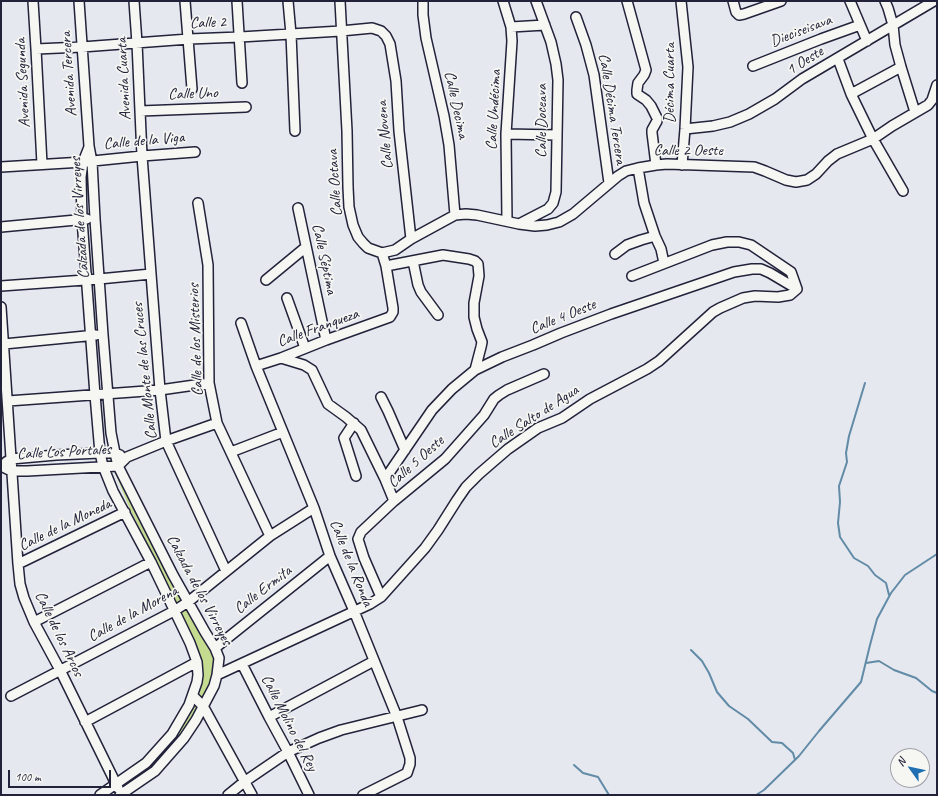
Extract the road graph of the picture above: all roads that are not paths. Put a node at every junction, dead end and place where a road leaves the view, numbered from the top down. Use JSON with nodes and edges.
{"nodes":[{"id":1,"x":33,"y":1,"type":"edge"},
{"id":2,"x":79,"y":1,"type":"edge"},
{"id":3,"x":134,"y":1,"type":"edge"},
{"id":4,"x":185,"y":1,"type":"edge"},
{"id":5,"x":237,"y":1,"type":"edge"},
{"id":6,"x":288,"y":1,"type":"edge"},
{"id":7,"x":340,"y":1,"type":"edge"},
{"id":8,"x":423,"y":1,"type":"edge"},
{"id":9,"x":503,"y":1,"type":"edge"},
{"id":10,"x":536,"y":1,"type":"edge"},
{"id":11,"x":627,"y":1,"type":"edge"},
{"id":12,"x":681,"y":1,"type":"edge"},
{"id":13,"x":733,"y":1,"type":"edge"},
{"id":14,"x":781,"y":1,"type":"edge"},
{"id":15,"x":850,"y":1,"type":"edge"},
{"id":16,"x":885,"y":1,"type":"edge"},
{"id":17,"x":934,"y":1,"type":"edge"},
{"id":18,"x":576,"y":17,"type":"dead end"},
{"id":19,"x":545,"y":25,"type":"junction"},
{"id":20,"x":860,"y":25,"type":"junction"},
{"id":21,"x":893,"y":25,"type":"junction"},
{"id":22,"x":511,"y":27,"type":"junction"},
{"id":23,"x":341,"y":31,"type":"junction"},
{"id":24,"x":381,"y":31,"type":"joint"},
{"id":25,"x":291,"y":34,"type":"junction"},
{"id":26,"x":240,"y":37,"type":"junction"},
{"id":27,"x":189,"y":39,"type":"junction"},
{"id":28,"x":867,"y":41,"type":"junction"},
{"id":29,"x":137,"y":42,"type":"junction"},
{"id":30,"x":82,"y":47,"type":"junction"},
{"id":31,"x":36,"y":49,"type":"junction"},
{"id":32,"x":838,"y":58,"type":"junction"},
{"id":33,"x":753,"y":66,"type":"dead end"},
{"id":34,"x":900,"y":67,"type":"junction"},
{"id":35,"x":242,"y":83,"type":"dead end"},
{"id":36,"x":937,"y":84,"type":"edge"},
{"id":37,"x":192,"y":89,"type":"dead end"},
{"id":38,"x":851,"y":94,"type":"junction"},
{"id":39,"x":928,"y":105,"type":"junction"},
{"id":40,"x":246,"y":107,"type":"dead end"},
{"id":41,"x":937,"y":108,"type":"edge"},
{"id":42,"x":140,"y":111,"type":"junction"},
{"id":43,"x":915,"y":112,"type":"junction"},
{"id":44,"x":685,"y":129,"type":"junction"},
{"id":45,"x":295,"y":131,"type":"dead end"},
{"id":46,"x":506,"y":134,"type":"junction"},
{"id":47,"x":557,"y":135,"type":"junction"},
{"id":48,"x":873,"y":139,"type":"junction"},
{"id":49,"x":89,"y":146,"type":"joint"},
{"id":50,"x":195,"y":152,"type":"dead end"},
{"id":51,"x":142,"y":156,"type":"junction"},
{"id":52,"x":87,"y":161,"type":"junction"},
{"id":53,"x":42,"y":164,"type":"junction"},
{"id":54,"x":656,"y":165,"type":"junction"},
{"id":55,"x":682,"y":165,"type":"junction"},
{"id":56,"x":1,"y":167,"type":"edge"},
{"id":57,"x":638,"y":168,"type":"junction"},
{"id":58,"x":609,"y":183,"type":"junction"},
{"id":59,"x":903,"y":191,"type":"dead end"},
{"id":60,"x":198,"y":203,"type":"dead end"},
{"id":61,"x":298,"y":208,"type":"dead end"},
{"id":62,"x":454,"y":215,"type":"junction"},
{"id":63,"x":82,"y":219,"type":"junction"},
{"id":64,"x":95,"y":219,"type":"junction"},
{"id":65,"x":508,"y":222,"type":"junction"},
{"id":66,"x":519,"y":224,"type":"junction"},
{"id":67,"x":1,"y":227,"type":"edge"},
{"id":68,"x":655,"y":236,"type":"junction"},
{"id":69,"x":411,"y":239,"type":"junction"},
{"id":70,"x":306,"y":248,"type":"junction"},
{"id":71,"x":382,"y":253,"type":"junction"},
{"id":72,"x":615,"y":254,"type":"dead end"},
{"id":73,"x":413,"y":261,"type":"junction"},
{"id":74,"x":664,"y":263,"type":"junction"},
{"id":75,"x":386,"y":266,"type":"junction"},
{"id":76,"x":150,"y":274,"type":"junction"},
{"id":77,"x":632,"y":276,"type":"dead end"},
{"id":78,"x":99,"y":279,"type":"junction"},
{"id":79,"x":86,"y":280,"type":"junction"},
{"id":80,"x":266,"y":280,"type":"dead end"},
{"id":81,"x":1,"y":286,"type":"edge"},
{"id":82,"x":797,"y":290,"type":"junction"},
{"id":83,"x":287,"y":298,"type":"dead end"},
{"id":84,"x":1,"y":307,"type":"edge"},
{"id":85,"x":438,"y":315,"type":"dead end"},
{"id":86,"x":242,"y":323,"type":"dead end"},
{"id":87,"x":103,"y":335,"type":"junction"},
{"id":88,"x":91,"y":336,"type":"junction"},
{"id":89,"x":326,"y":340,"type":"junction"},
{"id":90,"x":4,"y":344,"type":"junction"},
{"id":91,"x":306,"y":348,"type":"junction"},
{"id":92,"x":281,"y":358,"type":"junction"},
{"id":93,"x":256,"y":366,"type":"junction"},
{"id":94,"x":475,"y":370,"type":"junction"},
{"id":95,"x":544,"y":374,"type":"dead end"},
{"id":96,"x":209,"y":383,"type":"junction"},
{"id":97,"x":160,"y":390,"type":"junction"},
{"id":98,"x":108,"y":394,"type":"junction"},
{"id":99,"x":95,"y":395,"type":"junction"},
{"id":100,"x":381,"y":397,"type":"dead end"},
{"id":101,"x":8,"y":401,"type":"junction"},
{"id":102,"x":217,"y":423,"type":"junction"},
{"id":103,"x":354,"y":423,"type":"junction"},
{"id":104,"x":283,"y":432,"type":"junction"},
{"id":105,"x":166,"y":441,"type":"junction"},
{"id":106,"x":405,"y":450,"type":"junction"},
{"id":107,"x":231,"y":452,"type":"junction"},
{"id":108,"x":100,"y":453,"type":"junction"},
{"id":109,"x":115,"y":453,"type":"junction"},
{"id":110,"x":127,"y":457,"type":"junction"},
{"id":111,"x":11,"y":459,"type":"junction"},
{"id":112,"x":1,"y":466,"type":"edge"},
{"id":113,"x":103,"y":466,"type":"junction"},
{"id":114,"x":118,"y":466,"type":"junction"},
{"id":115,"x":11,"y":471,"type":"junction"},
{"id":116,"x":356,"y":476,"type":"dead end"},
{"id":117,"x":385,"y":479,"type":"junction"},
{"id":118,"x":394,"y":501,"type":"junction"},
{"id":119,"x":314,"y":508,"type":"junction"},
{"id":120,"x":125,"y":512,"type":"junction"},
{"id":121,"x":270,"y":536,"type":"junction"},
{"id":122,"x":330,"y":556,"type":"junction"},
{"id":123,"x":151,"y":562,"type":"junction"},
{"id":124,"x":18,"y":564,"type":"junction"},
{"id":125,"x":226,"y":571,"type":"junction"},
{"id":126,"x":381,"y":597,"type":"junction"},
{"id":127,"x":188,"y":602,"type":"junction"},
{"id":128,"x":174,"y":611,"type":"junction"},
{"id":129,"x":354,"y":611,"type":"junction"},
{"id":130,"x":34,"y":622,"type":"junction"},
{"id":131,"x":216,"y":648,"type":"junction"},
{"id":132,"x":374,"y":661,"type":"junction"},
{"id":133,"x":197,"y":662,"type":"junction"},
{"id":134,"x":242,"y":664,"type":"junction"},
{"id":135,"x":60,"y":670,"type":"junction"},
{"id":136,"x":217,"y":675,"type":"junction"},
{"id":137,"x":11,"y":696,"type":"dead end"},
{"id":138,"x":193,"y":696,"type":"junction"},
{"id":139,"x":203,"y":706,"type":"junction"},
{"id":140,"x":422,"y":710,"type":"dead end"},
{"id":141,"x":269,"y":717,"type":"junction"},
{"id":142,"x":397,"y":717,"type":"junction"},
{"id":143,"x":85,"y":722,"type":"junction"},
{"id":144,"x":288,"y":752,"type":"junction"},
{"id":145,"x":244,"y":782,"type":"junction"},
{"id":146,"x":115,"y":784,"type":"junction"},
{"id":147,"x":100,"y":795,"type":"edge"},
{"id":148,"x":122,"y":795,"type":"edge"},
{"id":149,"x":228,"y":795,"type":"edge"},
{"id":150,"x":252,"y":795,"type":"edge"},
{"id":151,"x":309,"y":795,"type":"edge"},
{"id":152,"x":363,"y":795,"type":"edge"}],
"edges":[{"from":1,"to":31,"type":"street","name":"Avenida Segunda"},
{"from":2,"to":30,"type":"street","name":"Avenida Tercera"},
{"from":3,"to":29,"type":"street","name":"Avenida Cuarta"},
{"from":4,"to":27,"type":"street"},
{"from":5,"to":26,"type":"street"},
{"from":6,"to":25,"type":"street"},
{"from":7,"to":23,"type":"street","name":"Calle Octava"},
{"from":8,"to":62,"type":"street","name":"Calle Decima"},
{"from":9,"to":22,"type":"street","name":"Calle Undécima"},
{"from":10,"to":19,"type":"street","name":"Calle Doceava"},
{"from":11,"to":54,"type":"street"},
{"from":12,"to":44,"type":"street","name":"Décima Cuarta"},
{"from":13,"to":14,"type":"street"},
{"from":15,"to":20,"type":"street"},
{"from":16,"to":21,"type":"street"},
{"from":17,"to":21,"type":"street","name":"1 Oeste"},
{"from":18,"to":58,"type":"street","name":"Calle Décima Tercera"},
{"from":19,"to":22,"type":"street"},
{"from":19,"to":47,"type":"street","name":"Calle Doceava"},
{"from":20,"to":28,"type":"street"},
{"from":20,"to":33,"type":"street","name":"Dieciseisava"},
{"from":21,"to":28,"type":"street","name":"1 Oeste"},
{"from":21,"to":34,"type":"street"},
{"from":22,"to":46,"type":"street","name":"Calle Undécima"},
{"from":23,"to":24,"type":"street","name":"Calle 2"},
{"from":23,"to":25,"type":"street","name":"Calle 2"},
{"from":23,"to":71,"type":"street","name":"Calle Octava"},
{"from":24,"to":69,"type":"street","name":"Calle Novena"},
{"from":25,"to":26,"type":"street","name":"Calle 2"},
{"from":25,"to":45,"type":"street"},
{"from":26,"to":27,"type":"street","name":"Calle 2"},
{"from":26,"to":35,"type":"street"},
{"from":27,"to":29,"type":"street","name":"Calle 2"},
{"from":27,"to":37,"type":"street"},
{"from":28,"to":32,"type":"street","name":"1 Oeste"},
{"from":29,"to":30,"type":"street","name":"Calle 2"},
{"from":29,"to":42,"type":"street","name":"Avenida Cuarta"},
{"from":30,"to":31,"type":"street","name":"Calle 2"},
{"from":30,"to":49,"type":"street","name":"Avenida Tercera"},
{"from":31,"to":53,"type":"street","name":"Avenida Segunda"},
{"from":32,"to":38,"type":"street"},
{"from":32,"to":44,"type":"street","name":"1 Oeste"},
{"from":34,"to":38,"type":"street"},
{"from":34,"to":43,"type":"street"},
{"from":36,"to":39,"type":"street"},
{"from":38,"to":48,"type":"street"},
{"from":39,"to":41,"type":"street"},
{"from":39,"to":43,"type":"street","name":"Calle 2 Oeste"},
{"from":40,"to":42,"type":"street","name":"Calle Uno"},
{"from":42,"to":51,"type":"street","name":"Avenida Cuarta"},
{"from":43,"to":48,"type":"street","name":"Calle 2 Oeste"},
{"from":44,"to":55,"type":"street","name":"Décima Cuarta"},
{"from":46,"to":47,"type":"street"},
{"from":46,"to":65,"type":"street","name":"Calle Undécima"},
{"from":47,"to":66,"type":"street","name":"Calle Doceava"},
{"from":48,"to":55,"type":"street","name":"Calle 2 Oeste"},
{"from":48,"to":59,"type":"street"},
{"from":49,"to":52,"type":"street","name":"Calzada de los Virreyes"},
{"from":50,"to":51,"type":"street","name":"Calle de la Viga"},
{"from":51,"to":52,"type":"street","name":"Calle de la Viga"},
{"from":51,"to":76,"type":"street","name":"Calle Monte de las Cruces"},
{"from":52,"to":53,"type":"street","name":"Calle de la Viga"},
{"from":52,"to":63,"type":"street","name":"Calzada de los Virreyes"},
{"from":52,"to":64,"type":"street","name":"Calzada de los Virreyes"},
{"from":53,"to":56,"type":"street","name":"Calle de la Viga"},
{"from":54,"to":55,"type":"street","name":"Calle 2 Oeste"},
{"from":54,"to":57,"type":"street","name":"Calle 2 Oeste"},
{"from":57,"to":58,"type":"street","name":"Calle 2 Oeste"},
{"from":57,"to":68,"type":"street"},
{"from":58,"to":66,"type":"street","name":"Calle 2 Oeste"},
{"from":60,"to":96,"type":"street","name":"Calle de los Misterios"},
{"from":61,"to":70,"type":"street","name":"Calle Séptima"},
{"from":62,"to":65,"type":"street","name":"Calle 2 Oeste"},
{"from":62,"to":69,"type":"street","name":"Calle 2 Oeste"},
{"from":63,"to":64,"type":"street"},
{"from":63,"to":67,"type":"street"},
{"from":63,"to":79,"type":"street","name":"Calzada de los Virreyes"},
{"from":64,"to":78,"type":"street","name":"Calzada de los Virreyes"},
{"from":65,"to":66,"type":"street","name":"Calle 2 Oeste"},
{"from":68,"to":72,"type":"street"},
{"from":68,"to":74,"type":"street"},
{"from":69,"to":71,"type":"street","name":"Calle 2 Oeste"},
{"from":70,"to":80,"type":"street"},
{"from":70,"to":89,"type":"street","name":"Calle Séptima"},
{"from":71,"to":75,"type":"street"},
{"from":73,"to":75,"type":"street"},
{"from":73,"to":85,"type":"street"},
{"from":73,"to":94,"type":"street"},
{"from":74,"to":77,"type":"street"},
{"from":74,"to":82,"type":"street"},
{"from":75,"to":89,"type":"street","name":"Calle Franqueza"},
{"from":76,"to":78,"type":"street"},
{"from":76,"to":97,"type":"street","name":"Calle Monte de las Cruces"},
{"from":78,"to":79,"type":"street"},
{"from":78,"to":87,"type":"street","name":"Calzada de los Virreyes"},
{"from":79,"to":81,"type":"street"},
{"from":79,"to":88,"type":"street","name":"Calzada de los Virreyes"},
{"from":82,"to":94,"type":"street","name":"Calle 4 Oeste"},
{"from":82,"to":126,"type":"street","name":"Calle Salto de Agua"},
{"from":83,"to":91,"type":"street"},
{"from":84,"to":90,"type":"street","name":"Calle de los Arcos"},
{"from":86,"to":93,"type":"street","name":"Calle de la Ronda"},
{"from":87,"to":88,"type":"street"},
{"from":87,"to":98,"type":"street","name":"Calzada de los Virreyes"},
{"from":88,"to":90,"type":"street"},
{"from":88,"to":99,"type":"street","name":"Calzada de los Virreyes"},
{"from":89,"to":91,"type":"street","name":"Calle Franqueza"},
{"from":90,"to":101,"type":"street","name":"Calle de los Arcos"},
{"from":91,"to":92,"type":"street","name":"Calle Franqueza"},
{"from":92,"to":93,"type":"street","name":"Calle Franqueza"},
{"from":92,"to":103,"type":"street"},
{"from":93,"to":104,"type":"street","name":"Calle de la Ronda"},
{"from":94,"to":106,"type":"street","name":"Calle 4 Oeste"},
{"from":95,"to":118,"type":"street","name":"Calle 5 Oeste"},
{"from":96,"to":97,"type":"street"},
{"from":96,"to":102,"type":"street","name":"Calle de los Misterios"},
{"from":97,"to":98,"type":"street"},
{"from":97,"to":105,"type":"street","name":"Calle Monte de las Cruces"},
{"from":98,"to":99,"type":"street"},
{"from":98,"to":109,"type":"street","name":"Calzada de los Virreyes"},
{"from":99,"to":101,"type":"street"},
{"from":99,"to":108,"type":"street","name":"Calzada de los Virreyes"},
{"from":100,"to":106,"type":"street"},
{"from":101,"to":111,"type":"street","name":"Calle de los Arcos"},
{"from":102,"to":105,"type":"street","name":"Calle Los Portales"},
{"from":102,"to":107,"type":"street","name":"Calle de los Misterios"},
{"from":103,"to":116,"type":"street"},
{"from":103,"to":117,"type":"street"},
{"from":104,"to":107,"type":"street"},
{"from":104,"to":119,"type":"street","name":"Calle de la Ronda"},
{"from":105,"to":110,"type":"street","name":"Calle Los Portales"},
{"from":105,"to":125,"type":"street","name":"Calle Monte de las Cruces"},
{"from":106,"to":117,"type":"street","name":"Calle 4 Oeste"},
{"from":107,"to":121,"type":"street","name":"Calle de los Misterios"},
{"from":108,"to":109,"type":"street","name":"Calle Los Portales"},
{"from":108,"to":111,"type":"street","name":"Calle Los Portales"},
{"from":108,"to":113,"type":"street","name":"Calzada de los Virreyes"},
{"from":109,"to":110,"type":"street","name":"Calle Los Portales"},
{"from":109,"to":114,"type":"street","name":"Calzada de los Virreyes"},
{"from":110,"to":114,"type":"street","name":"Calle Los Portales"},
{"from":111,"to":112,"type":"street","name":"Calle Los Portales"},
{"from":111,"to":115,"type":"street","name":"Calle de los Arcos"},
{"from":112,"to":115,"type":"street","name":"Calle Los Portales"},
{"from":113,"to":114,"type":"street","name":"Calle Los Portales"},
{"from":113,"to":115,"type":"street","name":"Calle Los Portales"},
{"from":113,"to":120,"type":"street","name":"Calzada de los Virreyes"},
{"from":114,"to":127,"type":"street","name":"Calzada de los Virreyes"},
{"from":115,"to":124,"type":"street","name":"Calle de los Arcos"},
{"from":117,"to":118,"type":"street"},
{"from":118,"to":126,"type":"street","name":"Calle 5 Oeste"},
{"from":119,"to":121,"type":"street","name":"Calle de la Morena"},
{"from":119,"to":122,"type":"street","name":"Calle de la Ronda"},
{"from":120,"to":123,"type":"street","name":"Calzada de los Virreyes"},
{"from":120,"to":124,"type":"street","name":"Calle de la Moneda"},
{"from":121,"to":125,"type":"street","name":"Calle de la Morena"},
{"from":122,"to":129,"type":"street","name":"Calle de la Ronda"},
{"from":122,"to":131,"type":"street","name":"Calle Ermita"},
{"from":123,"to":128,"type":"street","name":"Calzada de los Virreyes"},
{"from":123,"to":130,"type":"street"},
{"from":124,"to":130,"type":"street","name":"Calle de los Arcos"},
{"from":125,"to":127,"type":"street","name":"Calle de la Morena"},
{"from":126,"to":129,"type":"street","name":"Calle Salto de Agua"},
{"from":127,"to":128,"type":"street","name":"Calle de la Morena"},
{"from":127,"to":131,"type":"street","name":"Calzada de los Virreyes"},
{"from":128,"to":133,"type":"street","name":"Calzada de los Virreyes"},
{"from":128,"to":135,"type":"street","name":"Calle de la Morena"},
{"from":129,"to":132,"type":"street","name":"Calle de la Ronda"},
{"from":129,"to":134,"type":"street","name":"Calle Salto de Agua"},
{"from":130,"to":135,"type":"street","name":"Calle de los Arcos"},
{"from":131,"to":136,"type":"street","name":"Calzada de los Virreyes"},
{"from":132,"to":141,"type":"street"},
{"from":132,"to":142,"type":"street","name":"Calle de la Ronda"},
{"from":133,"to":138,"type":"street","name":"Calzada de los Virreyes"},
{"from":133,"to":143,"type":"street"},
{"from":134,"to":136,"type":"street","name":"Calle Salto de Agua"},
{"from":134,"to":141,"type":"street","name":"Calle Molino del Rey"},
{"from":135,"to":137,"type":"street","name":"Calle de la Morena"},
{"from":135,"to":143,"type":"street","name":"Calle de los Arcos"},
{"from":136,"to":139,"type":"street","name":"Calzada de los Virreyes"},
{"from":138,"to":139,"type":"street"},
{"from":138,"to":146,"type":"street","name":"Calzada de los Virreyes"},
{"from":139,"to":145,"type":"street"},
{"from":139,"to":148,"type":"street","name":"Calzada de los Virreyes"},
{"from":140,"to":142,"type":"street"},
{"from":141,"to":144,"type":"street","name":"Calle Molino del Rey"},
{"from":142,"to":144,"type":"street"},
{"from":142,"to":152,"type":"street","name":"Calle de la Ronda"},
{"from":143,"to":146,"type":"street","name":"Calle de los Arcos"},
{"from":144,"to":145,"type":"street"},
{"from":144,"to":151,"type":"street","name":"Calle Molino del Rey"},
{"from":145,"to":149,"type":"street"},
{"from":145,"to":150,"type":"street"},
{"from":146,"to":147,"type":"street","name":"Calzada de los Virreyes"},
{"from":146,"to":148,"type":"street","name":"Calle de los Arcos"}]}
